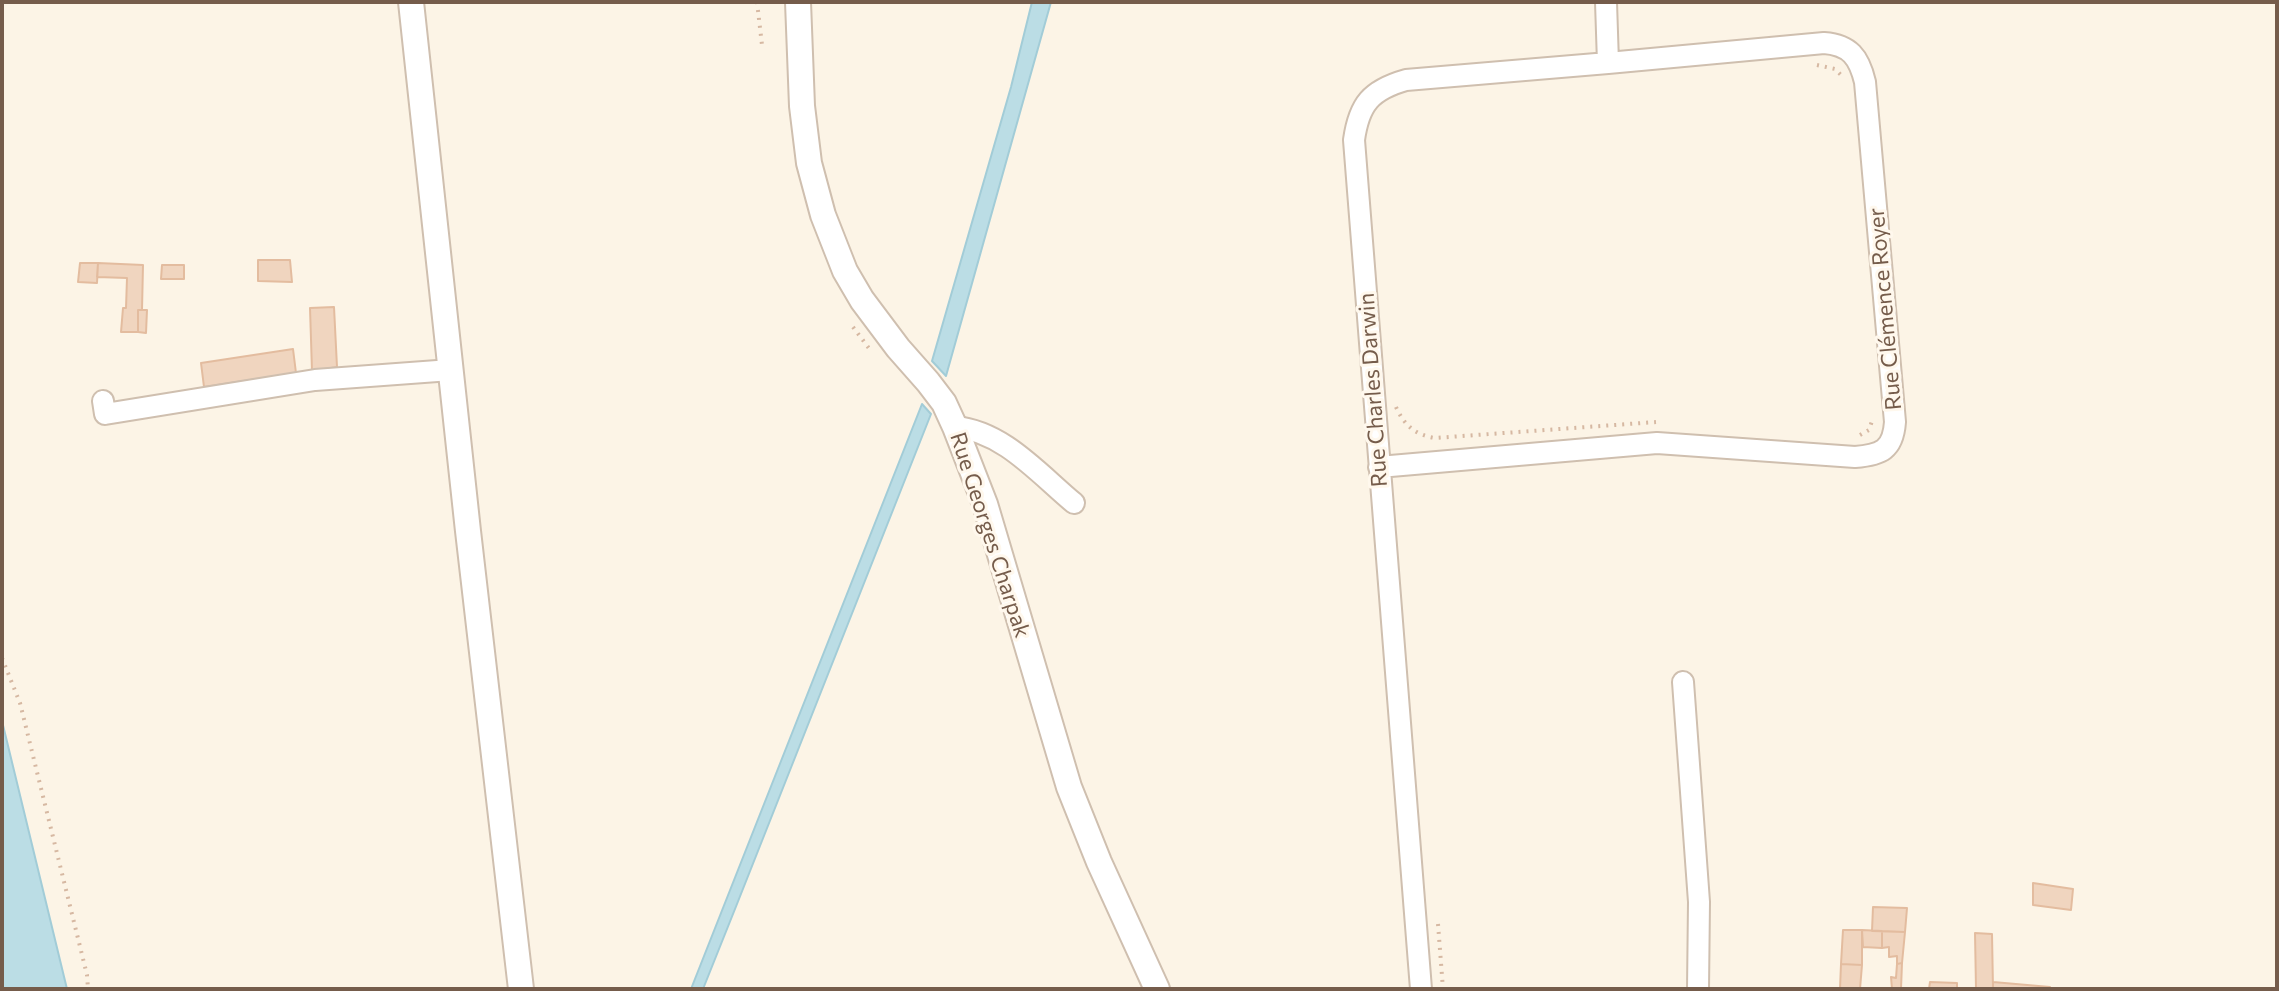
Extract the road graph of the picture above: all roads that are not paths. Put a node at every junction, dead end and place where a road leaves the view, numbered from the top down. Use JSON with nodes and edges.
{"nodes":[{"id":1,"x":411,"y":2,"type":"edge"},
{"id":2,"x":798,"y":2,"type":"edge"},
{"id":3,"x":1606,"y":2,"type":"edge"},
{"id":4,"x":1608,"y":63,"type":"junction"},
{"id":5,"x":451,"y":370,"type":"junction"},
{"id":6,"x":103,"y":401,"type":"dead end"},
{"id":7,"x":955,"y":427,"type":"junction"},
{"id":8,"x":1379,"y":467,"type":"junction"},
{"id":9,"x":1074,"y":503,"type":"dead end"},
{"id":10,"x":1683,"y":682,"type":"dead end"},
{"id":11,"x":521,"y":989,"type":"edge"},
{"id":12,"x":1157,"y":989,"type":"edge"},
{"id":13,"x":1421,"y":989,"type":"edge"},
{"id":14,"x":1698,"y":989,"type":"edge"}],
"edges":[{"from":1,"to":5,"type":"street"},
{"from":2,"to":7,"type":"street","name":"Rue Georges Charpak"},
{"from":3,"to":4,"type":"street"},
{"from":4,"to":8,"type":"street","name":"Rue Charles Darwin"},
{"from":4,"to":8,"type":"street","name":"Rue Clémence Royer"},
{"from":5,"to":6,"type":"street"},
{"from":5,"to":11,"type":"street"},
{"from":7,"to":9,"type":"street"},
{"from":7,"to":12,"type":"street","name":"Rue Georges Charpak"},
{"from":8,"to":13,"type":"street","name":"Rue Charles Darwin"},
{"from":10,"to":14,"type":"street"}]}
